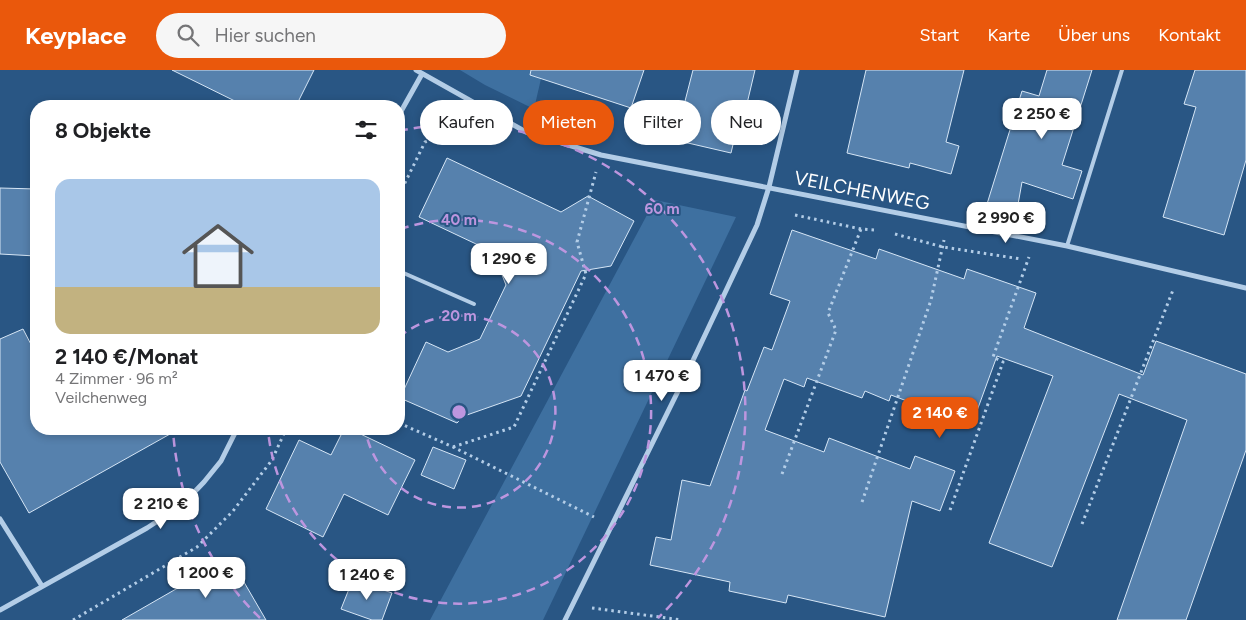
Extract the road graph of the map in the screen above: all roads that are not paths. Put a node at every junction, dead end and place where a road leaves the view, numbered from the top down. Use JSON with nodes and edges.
{"nodes":[{"id":1,"x":416,"y":70,"type":"edge"},
{"id":2,"x":797,"y":70,"type":"edge"},
{"id":3,"x":1122,"y":70,"type":"edge"},
{"id":4,"x":422,"y":74,"type":"junction"},
{"id":5,"x":405,"y":104,"type":"edge"},
{"id":6,"x":769,"y":188,"type":"junction"},
{"id":7,"x":1067,"y":246,"type":"junction"},
{"id":8,"x":405,"y":274,"type":"edge"},
{"id":9,"x":1246,"y":288,"type":"edge"},
{"id":10,"x":474,"y":304,"type":"dead end"},
{"id":11,"x":234,"y":435,"type":"edge"},
{"id":12,"x":0,"y":519,"type":"edge"},
{"id":13,"x":42,"y":586,"type":"junction"},
{"id":14,"x":0,"y":610,"type":"edge"},
{"id":15,"x":565,"y":620,"type":"edge"}],
"edges":[{"from":1,"to":4,"type":"street","name":"VEILCHENWEG"},
{"from":2,"to":6,"type":"street"},
{"from":3,"to":7,"type":"lane"},
{"from":4,"to":5,"type":"street"},
{"from":4,"to":6,"type":"street","name":"VEILCHENWEG"},
{"from":6,"to":7,"type":"street","name":"VEILCHENWEG"},
{"from":6,"to":15,"type":"street"},
{"from":7,"to":9,"type":"street","name":"VEILCHENWEG"},
{"from":8,"to":10,"type":"lane"},
{"from":11,"to":13,"type":"street"},
{"from":12,"to":13,"type":"street"},
{"from":13,"to":14,"type":"street"}]}
